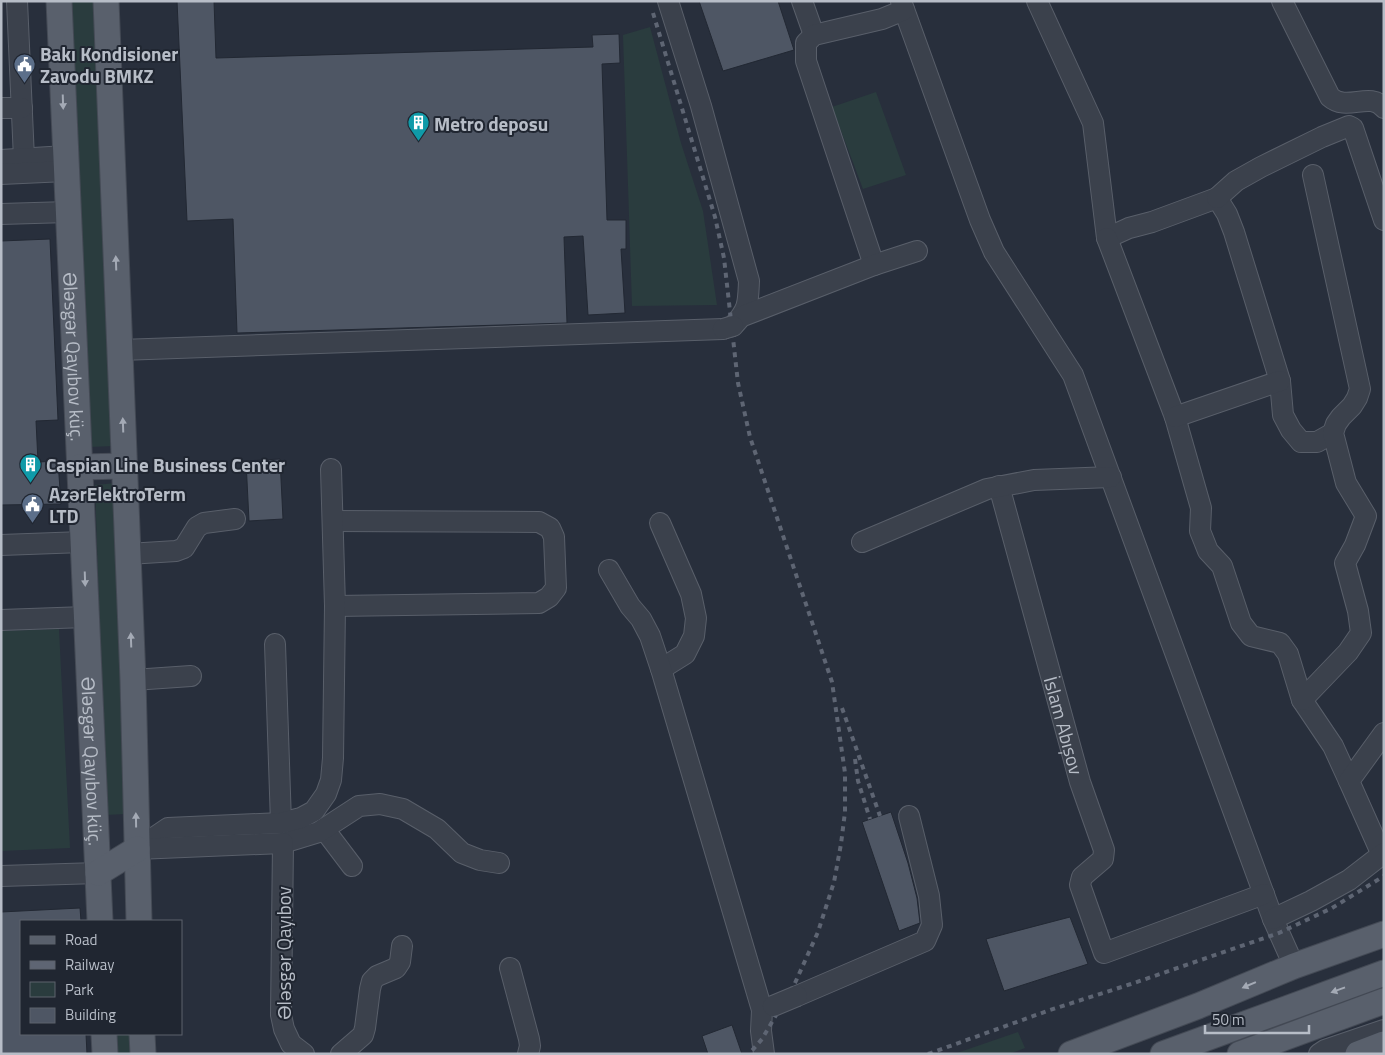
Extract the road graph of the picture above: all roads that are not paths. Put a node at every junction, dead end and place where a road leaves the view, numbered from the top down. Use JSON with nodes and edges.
{"nodes":[{"id":1,"x":17,"y":1,"type":"edge"},
{"id":2,"x":59,"y":1,"type":"edge"},
{"id":3,"x":106,"y":1,"type":"edge"},
{"id":4,"x":668,"y":1,"type":"edge"},
{"id":5,"x":802,"y":1,"type":"edge"},
{"id":6,"x":1037,"y":1,"type":"edge"},
{"id":7,"x":1282,"y":1,"type":"edge"},
{"id":8,"x":903,"y":6,"type":"edge"},
{"id":9,"x":814,"y":35,"type":"junction"},
{"id":10,"x":1,"y":108,"type":"edge"},
{"id":11,"x":22,"y":108,"type":"junction"},
{"id":12,"x":1384,"y":108,"type":"edge"},
{"id":13,"x":24,"y":159,"type":"junction"},
{"id":14,"x":1,"y":160,"type":"edge"},
{"id":15,"x":66,"y":163,"type":"junction"},
{"id":16,"x":1,"y":174,"type":"edge"},
{"id":17,"x":1313,"y":176,"type":"dead end"},
{"id":18,"x":1217,"y":198,"type":"junction"},
{"id":19,"x":68,"y":212,"type":"junction"},
{"id":20,"x":1,"y":214,"type":"edge"},
{"id":21,"x":1384,"y":220,"type":"edge"},
{"id":22,"x":1107,"y":238,"type":"junction"},
{"id":23,"x":917,"y":251,"type":"dead end"},
{"id":24,"x":874,"y":265,"type":"junction"},
{"id":25,"x":733,"y":323,"type":"junction"},
{"id":26,"x":120,"y":350,"type":"junction"},
{"id":27,"x":1280,"y":381,"type":"junction"},
{"id":28,"x":1175,"y":417,"type":"junction"},
{"id":29,"x":1334,"y":433,"type":"junction"},
{"id":30,"x":124,"y":466,"type":"junction"},
{"id":31,"x":80,"y":467,"type":"junction"},
{"id":32,"x":331,"y":469,"type":"dead end"},
{"id":33,"x":1111,"y":478,"type":"junction"},
{"id":34,"x":999,"y":486,"type":"junction"},
{"id":35,"x":1375,"y":516,"type":"edge"},
{"id":36,"x":235,"y":519,"type":"dead end"},
{"id":37,"x":333,"y":521,"type":"junction"},
{"id":38,"x":660,"y":523,"type":"dead end"},
{"id":39,"x":83,"y":542,"type":"junction"},
{"id":40,"x":862,"y":542,"type":"dead end"},
{"id":41,"x":1,"y":545,"type":"edge"},
{"id":42,"x":128,"y":554,"type":"junction"},
{"id":43,"x":608,"y":570,"type":"dead end"},
{"id":44,"x":335,"y":606,"type":"junction"},
{"id":45,"x":86,"y":617,"type":"junction"},
{"id":46,"x":1,"y":620,"type":"edge"},
{"id":47,"x":274,"y":644,"type":"dead end"},
{"id":48,"x":662,"y":669,"type":"junction"},
{"id":49,"x":191,"y":676,"type":"dead end"},
{"id":50,"x":133,"y":680,"type":"junction"},
{"id":51,"x":1302,"y":700,"type":"junction"},
{"id":52,"x":1384,"y":732,"type":"edge"},
{"id":53,"x":1349,"y":781,"type":"junction"},
{"id":54,"x":908,"y":816,"type":"dead end"},
{"id":55,"x":281,"y":823,"type":"junction"},
{"id":56,"x":324,"y":829,"type":"junction"},
{"id":57,"x":283,"y":843,"type":"junction"},
{"id":58,"x":137,"y":849,"type":"junction"},
{"id":59,"x":1383,"y":854,"type":"edge"},
{"id":60,"x":499,"y":863,"type":"dead end"},
{"id":61,"x":352,"y":866,"type":"dead end"},
{"id":62,"x":98,"y":873,"type":"junction"},
{"id":63,"x":1,"y":876,"type":"edge"},
{"id":64,"x":1264,"y":894,"type":"junction"},
{"id":65,"x":1273,"y":919,"type":"junction"},
{"id":66,"x":100,"y":920,"type":"edge"},
{"id":67,"x":139,"y":920,"type":"edge"},
{"id":68,"x":1384,"y":934,"type":"edge"},
{"id":69,"x":402,"y":946,"type":"dead end"},
{"id":70,"x":1294,"y":966,"type":"junction"},
{"id":71,"x":510,"y":968,"type":"dead end"},
{"id":72,"x":1384,"y":973,"type":"edge"},
{"id":73,"x":1384,"y":1001,"type":"edge"},
{"id":74,"x":767,"y":1008,"type":"junction"},
{"id":75,"x":104,"y":1035,"type":"edge"},
{"id":76,"x":142,"y":1035,"type":"edge"},
{"id":77,"x":1379,"y":1043,"type":"edge"},
{"id":78,"x":105,"y":1054,"type":"edge"},
{"id":79,"x":143,"y":1054,"type":"edge"},
{"id":80,"x":304,"y":1054,"type":"edge"},
{"id":81,"x":341,"y":1054,"type":"edge"},
{"id":82,"x":528,"y":1054,"type":"edge"},
{"id":83,"x":764,"y":1054,"type":"edge"},
{"id":84,"x":1071,"y":1054,"type":"edge"},
{"id":85,"x":1163,"y":1054,"type":"edge"},
{"id":86,"x":1240,"y":1054,"type":"edge"},
{"id":87,"x":1319,"y":1054,"type":"edge"},
{"id":88,"x":1358,"y":1054,"type":"edge"}],
"edges":[{"from":1,"to":11,"type":"street"},
{"from":2,"to":15,"type":"main road","name":"Ələsgər Qayıbov küç.","one_way":true},
{"from":26,"to":3,"type":"main road","name":"Ələsgər Qayıbov küç.","one_way":true},
{"from":4,"to":25,"type":"street"},
{"from":5,"to":9,"type":"street"},
{"from":6,"to":22,"type":"street"},
{"from":7,"to":12,"type":"street"},
{"from":8,"to":9,"type":"street"},
{"from":8,"to":33,"type":"street"},
{"from":9,"to":24,"type":"street"},
{"from":10,"to":11,"type":"street"},
{"from":11,"to":13,"type":"street"},
{"from":13,"to":14,"type":"street"},
{"from":13,"to":15,"type":"street"},
{"from":15,"to":16,"type":"street"},
{"from":15,"to":19,"type":"main road","name":"Ələsgər Qayıbov küç."},
{"from":17,"to":29,"type":"street"},
{"from":18,"to":21,"type":"street"},
{"from":18,"to":22,"type":"street"},
{"from":18,"to":27,"type":"street"},
{"from":19,"to":20,"type":"street"},
{"from":19,"to":31,"type":"main road","name":"Ələsgər Qayıbov küç."},
{"from":22,"to":28,"type":"street"},
{"from":23,"to":24,"type":"street"},
{"from":24,"to":25,"type":"street"},
{"from":25,"to":26,"type":"street"},
{"from":30,"to":26,"type":"main road","name":"Ələsgər Qayıbov küç.","one_way":true},
{"from":27,"to":28,"type":"street"},
{"from":27,"to":29,"type":"street"},
{"from":28,"to":51,"type":"street"},
{"from":29,"to":35,"type":"street"},
{"from":30,"to":31,"type":"main road"},
{"from":30,"to":42,"type":"main road","name":"Ələsgər Qayıbov küç."},
{"from":31,"to":39,"type":"main road","name":"Ələsgər Qayıbov küç."},
{"from":32,"to":37,"type":"street"},
{"from":33,"to":34,"type":"street"},
{"from":33,"to":64,"type":"street"},
{"from":34,"to":40,"type":"street"},
{"from":34,"to":64,"type":"street","name":"İslam Abışov"},
{"from":35,"to":51,"type":"street"},
{"from":36,"to":42,"type":"street"},
{"from":37,"to":44,"type":"street"},
{"from":37,"to":44,"type":"street"},
{"from":38,"to":48,"type":"street"},
{"from":39,"to":41,"type":"street"},
{"from":39,"to":45,"type":"main road","name":"Ələsgər Qayıbov küç.","one_way":true},
{"from":50,"to":42,"type":"main road","name":"Ələsgər Qayıbov küç.","one_way":true},
{"from":43,"to":48,"type":"street"},
{"from":44,"to":55,"type":"street"},
{"from":45,"to":46,"type":"street"},
{"from":45,"to":62,"type":"main road","name":"Ələsgər Qayıbov küç."},
{"from":47,"to":55,"type":"street"},
{"from":48,"to":74,"type":"street"},
{"from":49,"to":50,"type":"street"},
{"from":58,"to":50,"type":"main road","name":"Ələsgər Qayıbov küç.","one_way":true},
{"from":51,"to":53,"type":"street"},
{"from":52,"to":53,"type":"street"},
{"from":53,"to":59,"type":"street"},
{"from":54,"to":74,"type":"street","bridge":true},
{"from":55,"to":58,"type":"street"},
{"from":56,"to":57,"type":"street"},
{"from":56,"to":60,"type":"street"},
{"from":56,"to":61,"type":"street"},
{"from":57,"to":58,"type":"street"},
{"from":57,"to":80,"type":"street","name":"Ələsgər Qayıbov"},
{"from":58,"to":62,"type":"main road"},
{"from":58,"to":67,"type":"main road","name":"Ələsgər Qayıbov küç."},
{"from":59,"to":65,"type":"street"},
{"from":62,"to":63,"type":"street"},
{"from":62,"to":66,"type":"main road","name":"Ələsgər Qayıbov küç."},
{"from":64,"to":65,"type":"street"},
{"from":65,"to":70,"type":"street"},
{"from":68,"to":70,"type":"main road"},
{"from":69,"to":81,"type":"street"},
{"from":70,"to":84,"type":"main road","one_way":true},
{"from":71,"to":82,"type":"street"},
{"from":72,"to":85,"type":"main road","one_way":true},
{"from":73,"to":86,"type":"main road"},
{"from":74,"to":83,"type":"street"},
{"from":75,"to":78,"type":"main road"},
{"from":76,"to":79,"type":"main road"},
{"from":77,"to":87,"type":"street"},
{"from":77,"to":88,"type":"main road"}]}
